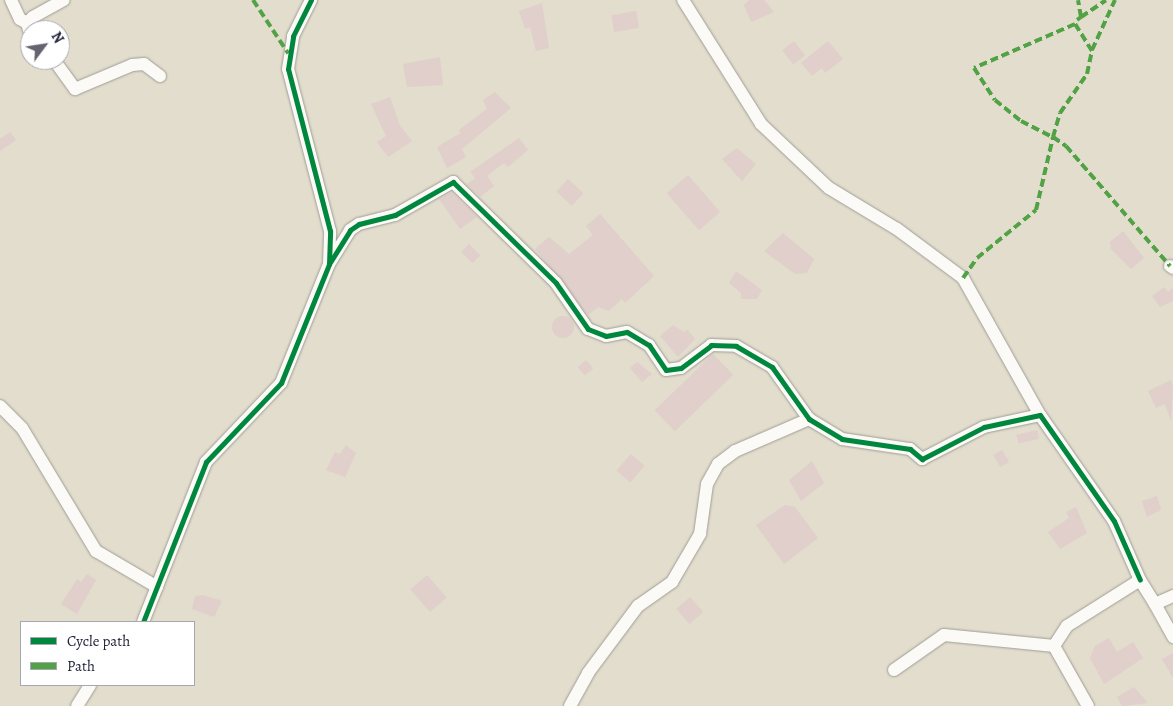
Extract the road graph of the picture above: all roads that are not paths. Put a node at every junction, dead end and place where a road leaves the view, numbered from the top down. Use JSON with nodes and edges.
{"nodes":[{"id":1,"x":10,"y":0,"type":"edge"},
{"id":2,"x":64,"y":0,"type":"edge"},
{"id":3,"x":311,"y":0,"type":"edge"},
{"id":4,"x":683,"y":0,"type":"edge"},
{"id":5,"x":21,"y":20,"type":"edge"},
{"id":6,"x":38,"y":20,"type":"edge"},
{"id":7,"x":61,"y":70,"type":"edge"},
{"id":8,"x":160,"y":76,"type":"dead end"},
{"id":9,"x":329,"y":264,"type":"junction"},
{"id":10,"x":0,"y":406,"type":"edge"},
{"id":11,"x":1040,"y":415,"type":"junction"},
{"id":12,"x":809,"y":420,"type":"junction"},
{"id":13,"x":1140,"y":580,"type":"junction"},
{"id":14,"x":157,"y":587,"type":"junction"},
{"id":15,"x":1173,"y":596,"type":"edge"},
{"id":16,"x":1155,"y":604,"type":"junction"},
{"id":17,"x":143,"y":621,"type":"edge"},
{"id":18,"x":1173,"y":637,"type":"edge"},
{"id":19,"x":1054,"y":646,"type":"junction"},
{"id":20,"x":894,"y":670,"type":"dead end"},
{"id":21,"x":89,"y":686,"type":"edge"},
{"id":22,"x":77,"y":706,"type":"edge"},
{"id":23,"x":570,"y":706,"type":"edge"},
{"id":24,"x":1088,"y":706,"type":"edge"}],
"edges":[{"from":1,"to":5,"type":"street"},
{"from":2,"to":6,"type":"street"},
{"from":3,"to":9,"type":"street"},
{"from":4,"to":11,"type":"street"},
{"from":7,"to":8,"type":"street"},
{"from":9,"to":12,"type":"street"},
{"from":9,"to":14,"type":"street"},
{"from":10,"to":14,"type":"street"},
{"from":11,"to":12,"type":"street"},
{"from":11,"to":13,"type":"street"},
{"from":12,"to":23,"type":"street"},
{"from":13,"to":16,"type":"street"},
{"from":13,"to":19,"type":"street"},
{"from":14,"to":17,"type":"street"},
{"from":15,"to":16,"type":"street"},
{"from":16,"to":18,"type":"street"},
{"from":19,"to":20,"type":"street"},
{"from":19,"to":24,"type":"street"},
{"from":21,"to":22,"type":"street"}]}
